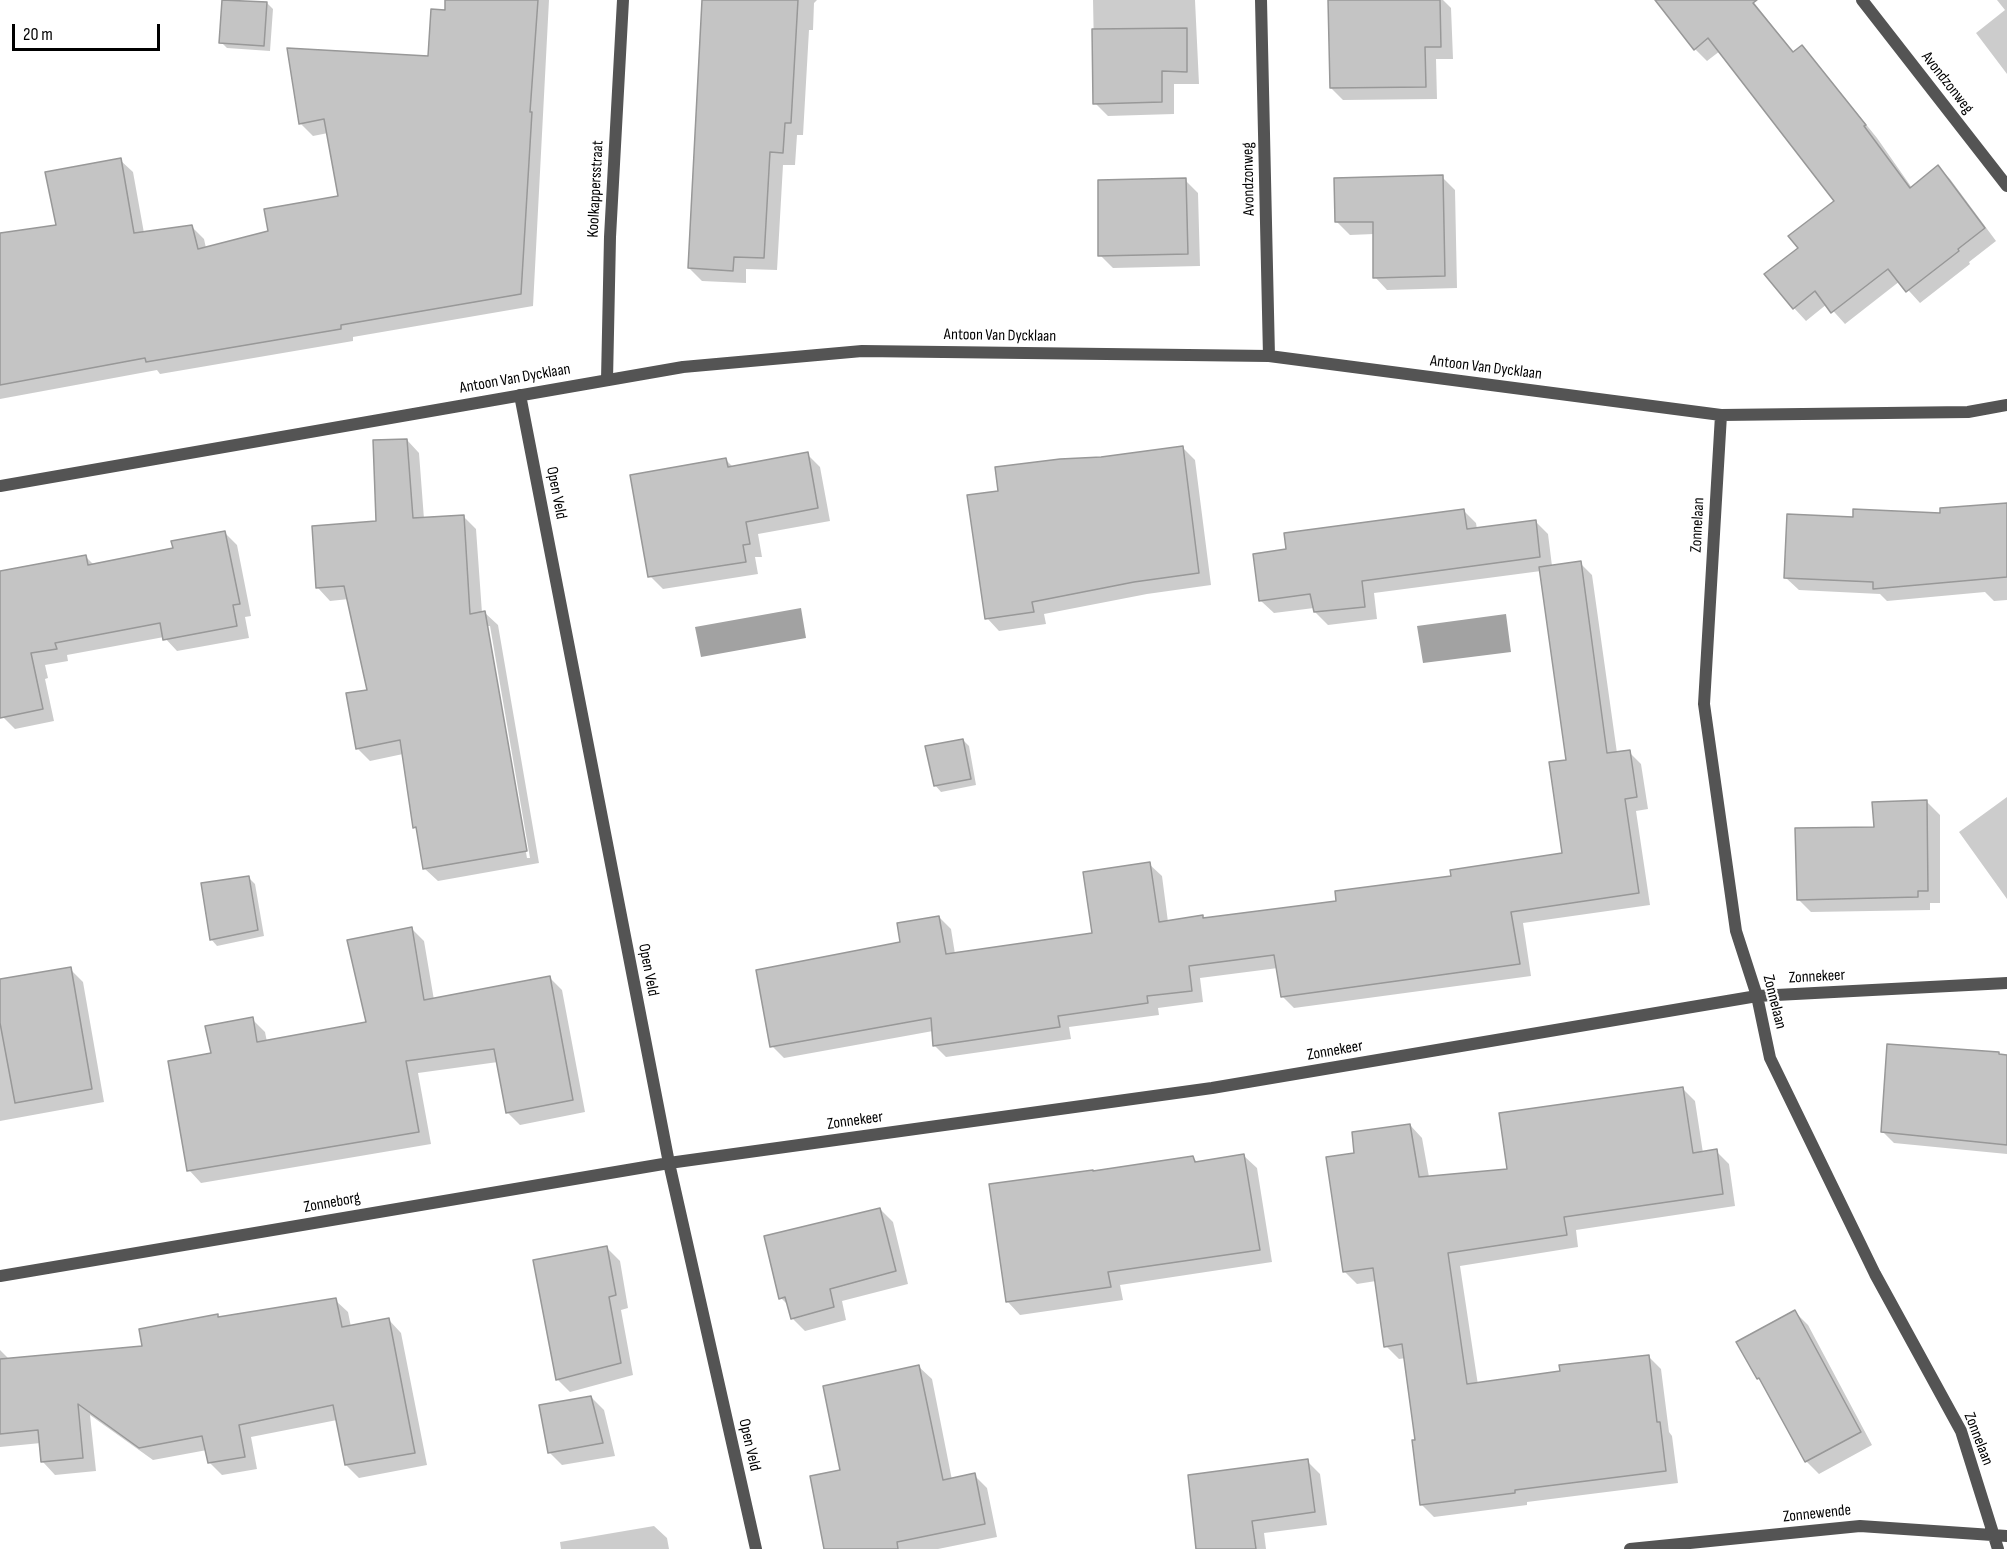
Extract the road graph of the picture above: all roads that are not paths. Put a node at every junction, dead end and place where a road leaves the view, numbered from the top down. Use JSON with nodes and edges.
{"nodes":[{"id":1,"x":623,"y":0,"type":"edge"},
{"id":2,"x":1261,"y":0,"type":"edge"},
{"id":3,"x":1862,"y":0,"type":"edge"},
{"id":4,"x":2007,"y":186,"type":"edge"},
{"id":5,"x":1269,"y":356,"type":"junction"},
{"id":6,"x":608,"y":380,"type":"junction"},
{"id":7,"x":520,"y":395,"type":"junction"},
{"id":8,"x":2007,"y":405,"type":"edge"},
{"id":9,"x":1721,"y":415,"type":"junction"},
{"id":10,"x":0,"y":486,"type":"edge"},
{"id":11,"x":2007,"y":983,"type":"edge"},
{"id":12,"x":1757,"y":996,"type":"junction"},
{"id":13,"x":669,"y":1163,"type":"junction"},
{"id":14,"x":0,"y":1276,"type":"edge"},
{"id":15,"x":1993,"y":1535,"type":"junction"},
{"id":16,"x":2007,"y":1536,"type":"edge"},
{"id":17,"x":756,"y":1549,"type":"edge"},
{"id":18,"x":1630,"y":1549,"type":"edge"},
{"id":19,"x":1998,"y":1549,"type":"edge"}],
"edges":[{"from":1,"to":6,"type":"street","name":"Koolkappersstraat"},
{"from":2,"to":5,"type":"street","name":"Avondzonweg"},
{"from":3,"to":4,"type":"street","name":"Avondzonweg"},
{"from":5,"to":6,"type":"street","name":"Antoon Van Dycklaan"},
{"from":5,"to":9,"type":"street","name":"Antoon Van Dycklaan"},
{"from":6,"to":7,"type":"street","name":"Antoon Van Dycklaan"},
{"from":7,"to":10,"type":"street","name":"Antoon Van Dycklaan"},
{"from":7,"to":13,"type":"street","name":"Open Veld"},
{"from":8,"to":9,"type":"street","name":"Antoon Van Dycklaan"},
{"from":9,"to":12,"type":"street","name":"Zonnelaan"},
{"from":11,"to":12,"type":"street","name":"Zonnekeer"},
{"from":12,"to":13,"type":"street","name":"Zonnekeer"},
{"from":12,"to":15,"type":"street","name":"Zonnelaan"},
{"from":13,"to":14,"type":"street","name":"Zonneborg"},
{"from":13,"to":17,"type":"street","name":"Open Veld"},
{"from":15,"to":16,"type":"street","name":"Zonnewende"},
{"from":15,"to":18,"type":"street","name":"Zonnewende"},
{"from":15,"to":19,"type":"street","name":"Zonnelaan"}]}
